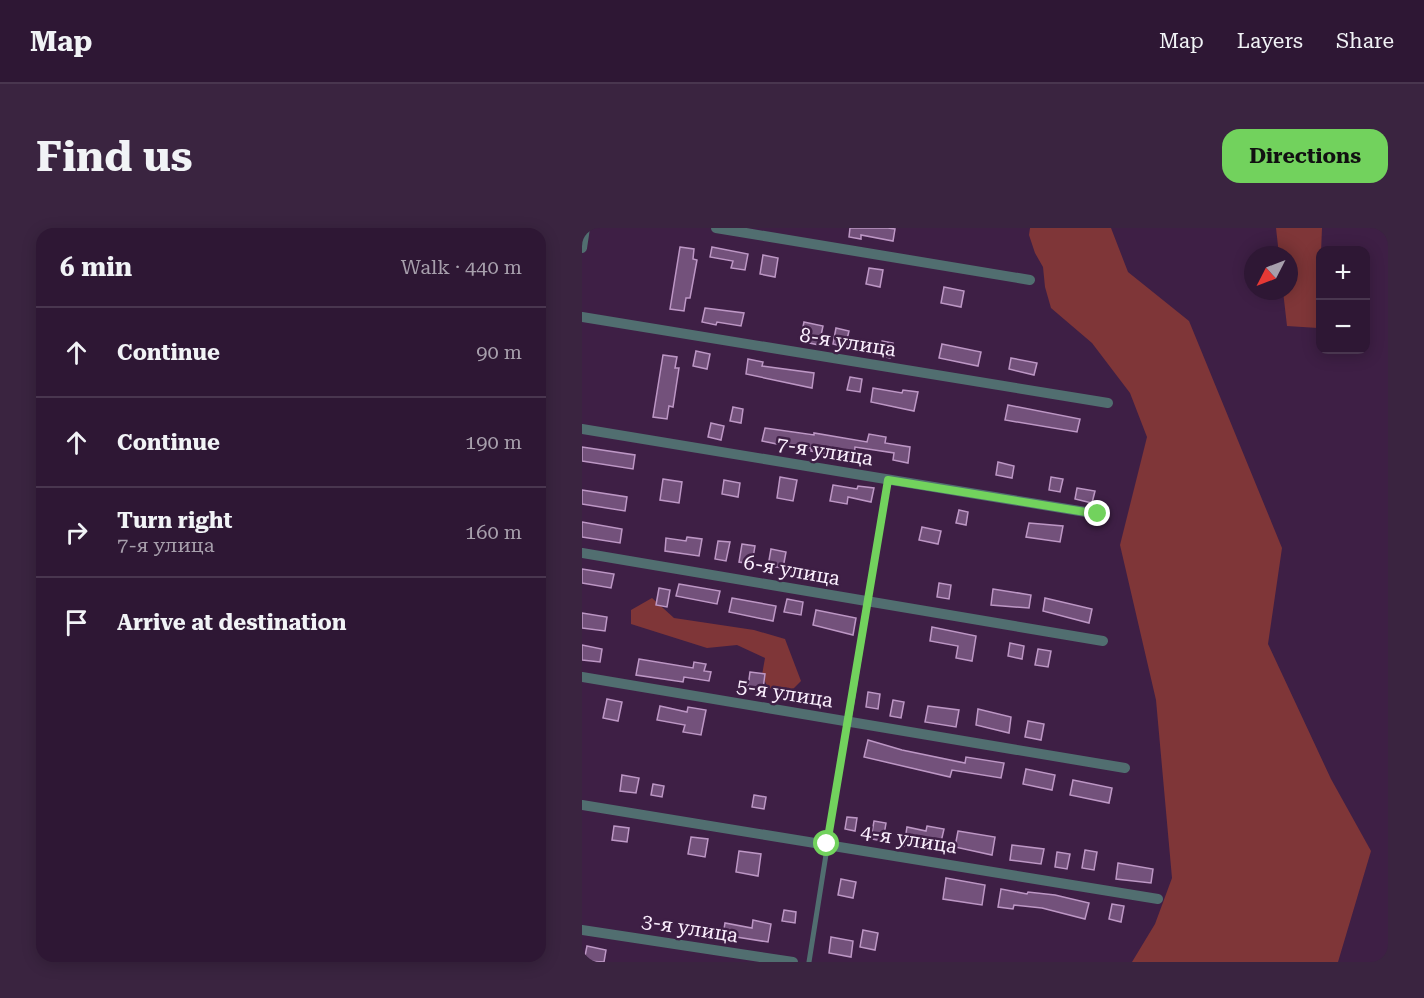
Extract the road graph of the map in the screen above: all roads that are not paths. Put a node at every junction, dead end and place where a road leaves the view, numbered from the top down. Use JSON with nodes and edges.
{"nodes":[{"id":1,"x":585,"y":228,"type":"edge"},
{"id":2,"x":716,"y":228,"type":"edge"},
{"id":3,"x":582,"y":248,"type":"edge"},
{"id":4,"x":1030,"y":280,"type":"dead end"},
{"id":5,"x":582,"y":317,"type":"edge"},
{"id":6,"x":1108,"y":403,"type":"dead end"},
{"id":7,"x":582,"y":429,"type":"edge"},
{"id":8,"x":888,"y":480,"type":"junction"},
{"id":9,"x":1098,"y":514,"type":"dead end"},
{"id":10,"x":582,"y":553,"type":"edge"},
{"id":11,"x":869,"y":602,"type":"junction"},
{"id":12,"x":1103,"y":641,"type":"dead end"},
{"id":13,"x":582,"y":678,"type":"edge"},
{"id":14,"x":848,"y":722,"type":"junction"},
{"id":15,"x":1125,"y":768,"type":"dead end"},
{"id":16,"x":582,"y":805,"type":"edge"},
{"id":17,"x":827,"y":844,"type":"junction"},
{"id":18,"x":1158,"y":899,"type":"dead end"},
{"id":19,"x":582,"y":930,"type":"edge"},
{"id":20,"x":793,"y":962,"type":"edge"},
{"id":21,"x":808,"y":962,"type":"edge"}],
"edges":[{"from":1,"to":3,"type":"street"},
{"from":2,"to":4,"type":"street"},
{"from":5,"to":6,"type":"street","name":"8-я улица"},
{"from":7,"to":8,"type":"street","name":"7-я улица"},
{"from":8,"to":9,"type":"street","name":"7-я улица"},
{"from":8,"to":11,"type":"lane"},
{"from":10,"to":11,"type":"street","name":"6-я улица"},
{"from":11,"to":12,"type":"street","name":"6-я улица"},
{"from":11,"to":14,"type":"lane"},
{"from":13,"to":14,"type":"street","name":"5-я улица"},
{"from":14,"to":15,"type":"street","name":"5-я улица"},
{"from":14,"to":17,"type":"lane"},
{"from":16,"to":17,"type":"street","name":"4-я улица"},
{"from":17,"to":18,"type":"street","name":"4-я улица"},
{"from":17,"to":21,"type":"lane"},
{"from":19,"to":20,"type":"street","name":"3-я улица"}]}
